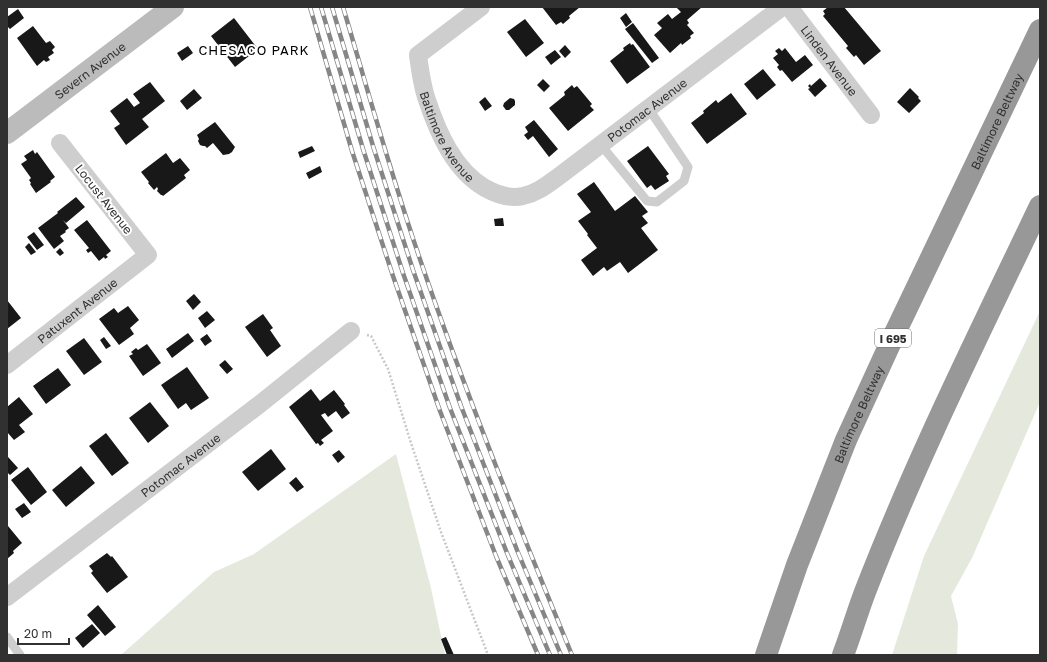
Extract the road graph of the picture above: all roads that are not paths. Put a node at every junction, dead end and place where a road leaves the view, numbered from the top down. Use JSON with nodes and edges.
{"nodes":[{"id":1,"x":173,"y":7,"type":"edge"},
{"id":2,"x":481,"y":7,"type":"edge"},
{"id":3,"x":782,"y":7,"type":"edge"},
{"id":4,"x":788,"y":7,"type":"edge"},
{"id":5,"x":1040,"y":30,"type":"edge"},
{"id":6,"x":649,"y":109,"type":"junction"},
{"id":7,"x":870,"y":115,"type":"dead end"},
{"id":8,"x":7,"y":133,"type":"edge"},
{"id":9,"x":60,"y":143,"type":"dead end"},
{"id":10,"x":601,"y":146,"type":"junction"},
{"id":11,"x":505,"y":196,"type":"joint"},
{"id":12,"x":1040,"y":206,"type":"edge"},
{"id":13,"x":148,"y":255,"type":"joint"},
{"id":14,"x":351,"y":331,"type":"road end"},
{"id":15,"x":7,"y":365,"type":"edge"},
{"id":16,"x":7,"y":597,"type":"edge"},
{"id":17,"x":7,"y":637,"type":"edge"},
{"id":18,"x":20,"y":655,"type":"edge"},
{"id":19,"x":766,"y":655,"type":"edge"},
{"id":20,"x":843,"y":655,"type":"edge"}],
"edges":[{"from":1,"to":8,"type":"street","name":"Severn Avenue"},
{"from":2,"to":11,"type":"street","name":"Baltimore Avenue"},
{"from":3,"to":6,"type":"street","name":"Potomac Avenue"},
{"from":4,"to":7,"type":"street","name":"Linden Avenue"},
{"from":5,"to":19,"type":"highway","name":"Baltimore Beltway","number":"I 695"},
{"from":6,"to":10,"type":"street","name":"Potomac Avenue"},
{"from":6,"to":10,"type":"lane"},
{"from":9,"to":13,"type":"street","name":"Locust Avenue"},
{"from":10,"to":11,"type":"street","name":"Potomac Avenue"},
{"from":12,"to":20,"type":"highway"},
{"from":13,"to":15,"type":"street","name":"Patuxent Avenue"},
{"from":14,"to":16,"type":"street","name":"Potomac Avenue"},
{"from":17,"to":18,"type":"lane"}]}
